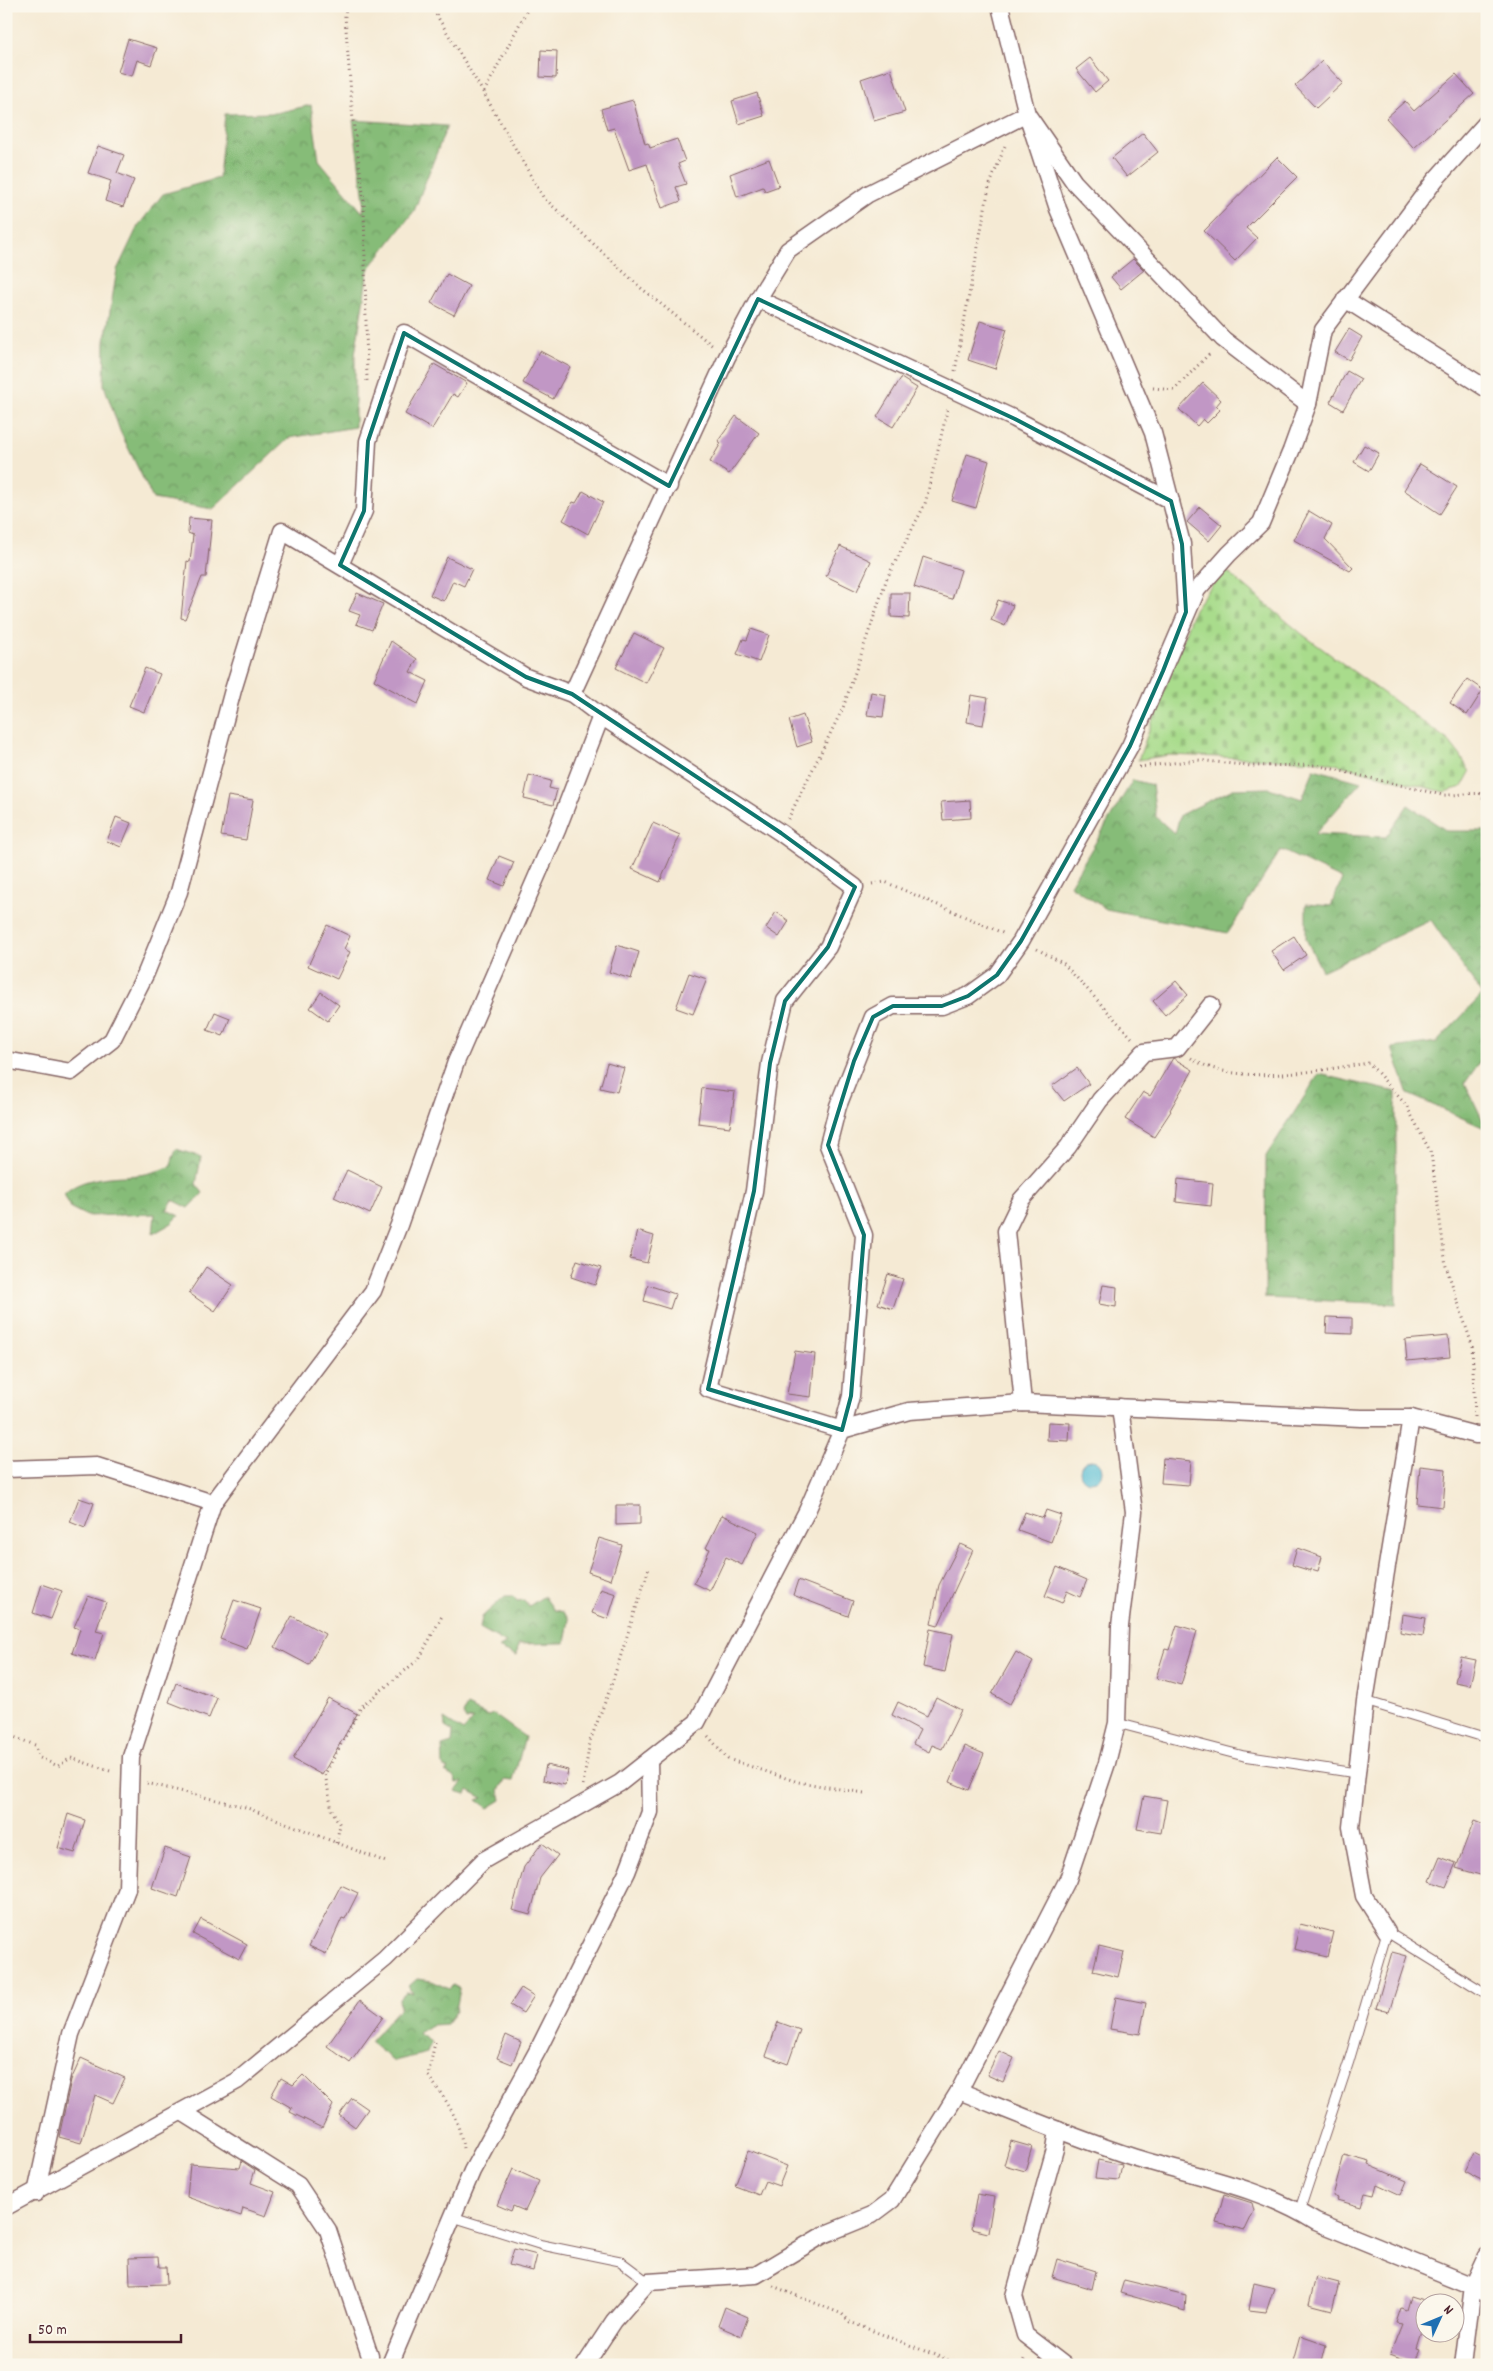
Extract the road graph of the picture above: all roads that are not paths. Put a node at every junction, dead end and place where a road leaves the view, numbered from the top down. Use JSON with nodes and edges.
{"nodes":[{"id":1,"x":1000,"y":6,"type":"edge"},
{"id":2,"x":1021,"y":117,"type":"junction"},
{"id":3,"x":1487,"y":122,"type":"edge"},
{"id":4,"x":1345,"y":299,"type":"junction"},
{"id":5,"x":758,"y":300,"type":"junction"},
{"id":6,"x":1487,"y":389,"type":"edge"},
{"id":7,"x":1308,"y":404,"type":"junction"},
{"id":8,"x":669,"y":486,"type":"junction"},
{"id":9,"x":1171,"y":501,"type":"junction"},
{"id":10,"x":340,"y":565,"type":"junction"},
{"id":11,"x":1186,"y":612,"type":"junction"},
{"id":12,"x":572,"y":694,"type":"junction"},
{"id":13,"x":601,"y":716,"type":"junction"},
{"id":14,"x":1211,"y":1005,"type":"dead end"},
{"id":15,"x":6,"y":1060,"type":"edge"},
{"id":16,"x":1023,"y":1403,"type":"junction"},
{"id":17,"x":1120,"y":1407,"type":"junction"},
{"id":18,"x":1411,"y":1418,"type":"junction"},
{"id":19,"x":842,"y":1430,"type":"junction"},
{"id":20,"x":1481,"y":1435,"type":"edge"},
{"id":21,"x":6,"y":1469,"type":"edge"},
{"id":22,"x":213,"y":1503,"type":"junction"},
{"id":23,"x":1365,"y":1701,"type":"junction"},
{"id":24,"x":1118,"y":1723,"type":"junction"},
{"id":25,"x":1487,"y":1738,"type":"edge"},
{"id":26,"x":649,"y":1760,"type":"junction"},
{"id":27,"x":1356,"y":1773,"type":"junction"},
{"id":28,"x":1387,"y":1932,"type":"junction"},
{"id":29,"x":1487,"y":1994,"type":"edge"},
{"id":30,"x":959,"y":2091,"type":"junction"},
{"id":31,"x":182,"y":2112,"type":"junction"},
{"id":32,"x":1058,"y":2130,"type":"junction"},
{"id":33,"x":36,"y":2193,"type":"junction"},
{"id":34,"x":6,"y":2207,"type":"edge"},
{"id":35,"x":1299,"y":2212,"type":"junction"},
{"id":36,"x":453,"y":2217,"type":"junction"},
{"id":37,"x":1487,"y":2256,"type":"edge"},
{"id":38,"x":648,"y":2282,"type":"junction"},
{"id":39,"x":1480,"y":2290,"type":"edge"},
{"id":40,"x":370,"y":2361,"type":"edge"},
{"id":41,"x":395,"y":2363,"type":"edge"},
{"id":42,"x":585,"y":2365,"type":"edge"},
{"id":43,"x":1064,"y":2365,"type":"edge"},
{"id":44,"x":1463,"y":2365,"type":"edge"}],
"edges":[{"from":1,"to":2,"type":"street"},
{"from":2,"to":5,"type":"street"},
{"from":2,"to":7,"type":"street"},
{"from":2,"to":9,"type":"street"},
{"from":3,"to":4,"type":"street"},
{"from":4,"to":6,"type":"street"},
{"from":4,"to":7,"type":"street"},
{"from":5,"to":8,"type":"street"},
{"from":5,"to":9,"type":"street"},
{"from":7,"to":11,"type":"street"},
{"from":8,"to":10,"type":"street"},
{"from":8,"to":12,"type":"street"},
{"from":9,"to":11,"type":"street"},
{"from":10,"to":12,"type":"street"},
{"from":10,"to":15,"type":"street"},
{"from":11,"to":19,"type":"street"},
{"from":12,"to":13,"type":"street"},
{"from":13,"to":19,"type":"street"},
{"from":13,"to":22,"type":"street"},
{"from":14,"to":16,"type":"street"},
{"from":16,"to":17,"type":"street"},
{"from":16,"to":19,"type":"street"},
{"from":17,"to":18,"type":"street"},
{"from":17,"to":24,"type":"street"},
{"from":18,"to":20,"type":"street"},
{"from":18,"to":23,"type":"street"},
{"from":19,"to":26,"type":"street"},
{"from":21,"to":22,"type":"street"},
{"from":22,"to":33,"type":"street"},
{"from":23,"to":25,"type":"lane"},
{"from":23,"to":27,"type":"street"},
{"from":24,"to":27,"type":"lane"},
{"from":24,"to":30,"type":"street"},
{"from":26,"to":31,"type":"street"},
{"from":26,"to":36,"type":"street"},
{"from":27,"to":28,"type":"street"},
{"from":28,"to":29,"type":"lane"},
{"from":28,"to":35,"type":"lane"},
{"from":30,"to":32,"type":"street"},
{"from":30,"to":38,"type":"street"},
{"from":31,"to":33,"type":"street"},
{"from":31,"to":40,"type":"street"},
{"from":32,"to":35,"type":"street"},
{"from":32,"to":43,"type":"street"},
{"from":33,"to":34,"type":"street"},
{"from":35,"to":39,"type":"street"},
{"from":36,"to":38,"type":"lane"},
{"from":36,"to":41,"type":"street"},
{"from":37,"to":39,"type":"street"},
{"from":38,"to":42,"type":"street"},
{"from":39,"to":44,"type":"street"},
{"from":40,"to":41,"type":"street"}]}
